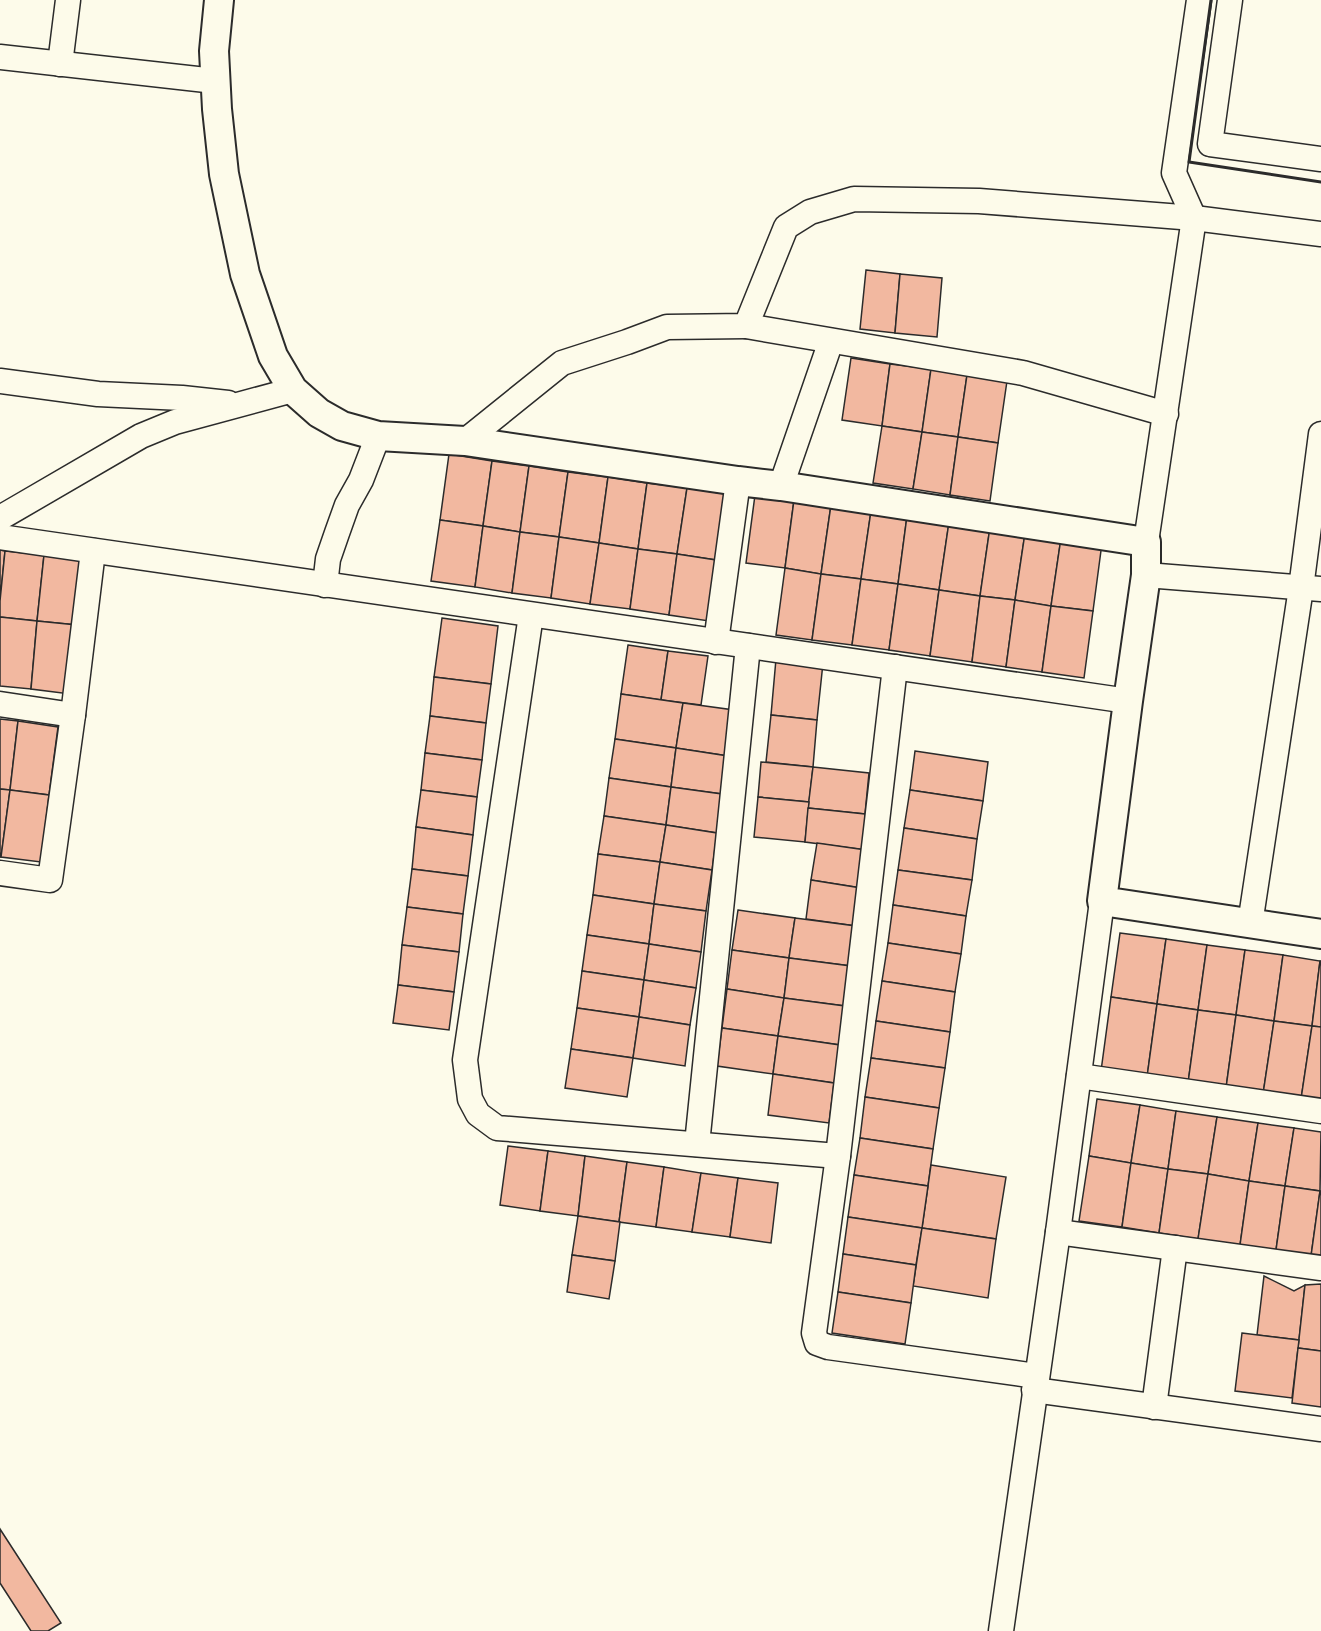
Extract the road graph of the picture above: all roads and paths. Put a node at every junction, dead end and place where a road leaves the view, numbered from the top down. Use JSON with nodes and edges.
{"nodes":[{"id":1,"x":68,"y":0,"type":"edge"},
{"id":2,"x":219,"y":0,"type":"edge"},
{"id":3,"x":1199,"y":0,"type":"edge"},
{"id":4,"x":1230,"y":0,"type":"edge"},
{"id":5,"x":0,"y":57,"type":"edge"},
{"id":6,"x":60,"y":64,"type":"junction"},
{"id":7,"x":215,"y":81,"type":"junction"},
{"id":8,"x":1321,"y":159,"type":"edge"},
{"id":9,"x":1194,"y":218,"type":"junction"},
{"id":10,"x":1321,"y":234,"type":"edge"},
{"id":11,"x":746,"y":326,"type":"junction"},
{"id":12,"x":831,"y":341,"type":"junction"},
{"id":13,"x":0,"y":381,"type":"edge"},
{"id":14,"x":293,"y":390,"type":"junction"},
{"id":15,"x":243,"y":404,"type":"junction"},
{"id":16,"x":1166,"y":414,"type":"junction"},
{"id":17,"x":1321,"y":434,"type":"edge"},
{"id":18,"x":378,"y":436,"type":"junction"},
{"id":19,"x":465,"y":441,"type":"junction"},
{"id":20,"x":738,"y":481,"type":"junction"},
{"id":21,"x":781,"y":486,"type":"junction"},
{"id":22,"x":0,"y":518,"type":"edge"},
{"id":23,"x":0,"y":537,"type":"edge"},
{"id":24,"x":1146,"y":542,"type":"junction"},
{"id":25,"x":93,"y":551,"type":"junction"},
{"id":26,"x":1146,"y":575,"type":"junction"},
{"id":27,"x":325,"y":585,"type":"junction"},
{"id":28,"x":1311,"y":588,"type":"edge"},
{"id":29,"x":531,"y":615,"type":"junction"},
{"id":30,"x":716,"y":642,"type":"junction"},
{"id":31,"x":748,"y":646,"type":"junction"},
{"id":32,"x":895,"y":667,"type":"junction"},
{"id":33,"x":1128,"y":701,"type":"junction"},
{"id":34,"x":0,"y":704,"type":"edge"},
{"id":35,"x":73,"y":715,"type":"junction"},
{"id":36,"x":0,"y":873,"type":"edge"},
{"id":37,"x":1102,"y":901,"type":"junction"},
{"id":38,"x":1250,"y":924,"type":"junction"},
{"id":39,"x":1321,"y":934,"type":"edge"},
{"id":40,"x":1079,"y":1076,"type":"junction"},
{"id":41,"x":1321,"y":1111,"type":"edge"},
{"id":42,"x":697,"y":1144,"type":"junction"},
{"id":43,"x":838,"y":1156,"type":"junction"},
{"id":44,"x":1058,"y":1232,"type":"junction"},
{"id":45,"x":1175,"y":1248,"type":"junction"},
{"id":46,"x":1321,"y":1268,"type":"edge"},
{"id":47,"x":1035,"y":1383,"type":"junction"},
{"id":48,"x":1154,"y":1407,"type":"junction"},
{"id":49,"x":1321,"y":1430,"type":"edge"},
{"id":50,"x":1001,"y":1631,"type":"edge"}],
"edges":[{"from":1,"to":6,"type":"street"},
{"from":2,"to":7,"type":"street"},
{"from":3,"to":9,"type":"street"},
{"from":4,"to":8,"type":"street"},
{"from":5,"to":6,"type":"street"},
{"from":6,"to":7,"type":"street"},
{"from":7,"to":14,"type":"street"},
{"from":9,"to":10,"type":"street"},
{"from":9,"to":11,"type":"street"},
{"from":9,"to":16,"type":"street"},
{"from":11,"to":12,"type":"street"},
{"from":11,"to":19,"type":"street"},
{"from":12,"to":16,"type":"street"},
{"from":12,"to":21,"type":"street"},
{"from":13,"to":15,"type":"street"},
{"from":14,"to":15,"type":"street"},
{"from":14,"to":18,"type":"street"},
{"from":15,"to":22,"type":"street"},
{"from":16,"to":24,"type":"street"},
{"from":17,"to":28,"type":"street"},
{"from":18,"to":19,"type":"street"},
{"from":18,"to":27,"type":"street"},
{"from":19,"to":20,"type":"street"},
{"from":20,"to":21,"type":"street"},
{"from":20,"to":30,"type":"street"},
{"from":21,"to":24,"type":"street"},
{"from":23,"to":25,"type":"street"},
{"from":24,"to":26,"type":"street"},
{"from":25,"to":27,"type":"street"},
{"from":25,"to":35,"type":"street"},
{"from":26,"to":28,"type":"street"},
{"from":26,"to":33,"type":"street"},
{"from":27,"to":29,"type":"street"},
{"from":28,"to":38,"type":"street"},
{"from":29,"to":30,"type":"street"},
{"from":29,"to":42,"type":"street"},
{"from":30,"to":31,"type":"street"},
{"from":31,"to":32,"type":"street"},
{"from":31,"to":42,"type":"street"},
{"from":32,"to":33,"type":"street"},
{"from":32,"to":43,"type":"street"},
{"from":33,"to":37,"type":"street"},
{"from":34,"to":35,"type":"street"},
{"from":35,"to":36,"type":"street"},
{"from":37,"to":38,"type":"street"},
{"from":37,"to":40,"type":"street"},
{"from":38,"to":39,"type":"street"},
{"from":40,"to":41,"type":"street"},
{"from":40,"to":44,"type":"street"},
{"from":42,"to":43,"type":"street"},
{"from":43,"to":47,"type":"street"},
{"from":44,"to":45,"type":"street"},
{"from":44,"to":47,"type":"street"},
{"from":45,"to":46,"type":"street"},
{"from":45,"to":48,"type":"street"},
{"from":47,"to":48,"type":"street"},
{"from":47,"to":50,"type":"street"},
{"from":48,"to":49,"type":"street"}]}
